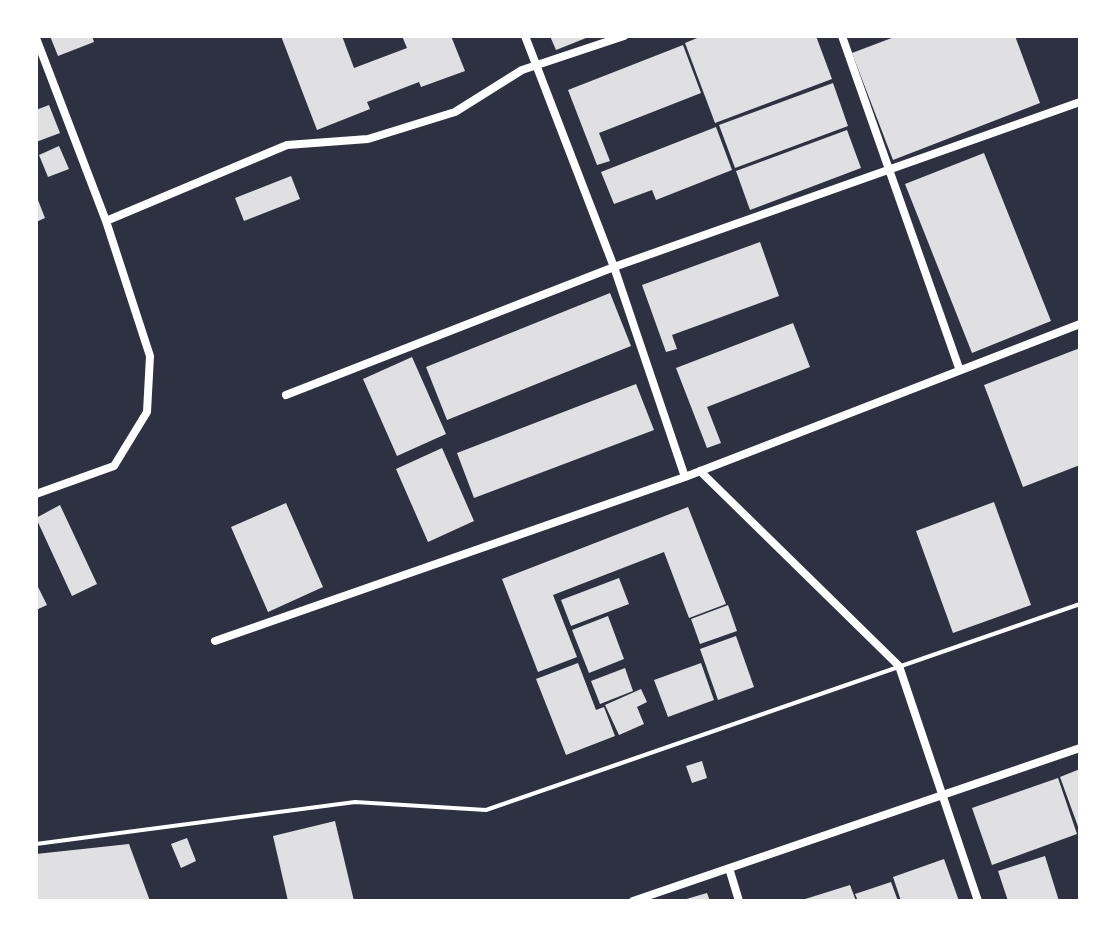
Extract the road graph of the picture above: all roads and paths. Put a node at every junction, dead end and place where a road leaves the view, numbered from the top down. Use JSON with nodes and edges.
{"nodes":[{"id":1,"x":525,"y":36,"type":"edge"},
{"id":2,"x":624,"y":36,"type":"edge"},
{"id":3,"x":842,"y":36,"type":"edge"},
{"id":4,"x":36,"y":38,"type":"edge"},
{"id":5,"x":537,"y":66,"type":"junction"},
{"id":6,"x":1080,"y":102,"type":"edge"},
{"id":7,"x":887,"y":167,"type":"junction"},
{"id":8,"x":106,"y":221,"type":"junction"},
{"id":9,"x":614,"y":267,"type":"junction"},
{"id":10,"x":1080,"y":324,"type":"edge"},
{"id":11,"x":959,"y":368,"type":"junction"},
{"id":12,"x":286,"y":395,"type":"dead end"},
{"id":13,"x":700,"y":471,"type":"junction"},
{"id":14,"x":685,"y":477,"type":"junction"},
{"id":15,"x":36,"y":494,"type":"edge"},
{"id":16,"x":1080,"y":604,"type":"edge"},
{"id":17,"x":215,"y":641,"type":"dead end"},
{"id":18,"x":899,"y":666,"type":"junction"},
{"id":19,"x":1080,"y":748,"type":"edge"},
{"id":20,"x":944,"y":795,"type":"junction"},
{"id":21,"x":36,"y":844,"type":"edge"},
{"id":22,"x":729,"y":868,"type":"junction"},
{"id":23,"x":633,"y":901,"type":"edge"},
{"id":24,"x":739,"y":901,"type":"edge"},
{"id":25,"x":978,"y":901,"type":"edge"}],
"edges":[{"from":1,"to":5,"type":"street"},
{"from":2,"to":5,"type":"street"},
{"from":3,"to":7,"type":"street"},
{"from":4,"to":8,"type":"street"},
{"from":5,"to":8,"type":"street"},
{"from":5,"to":9,"type":"street"},
{"from":6,"to":7,"type":"street"},
{"from":7,"to":9,"type":"street"},
{"from":7,"to":11,"type":"street"},
{"from":8,"to":15,"type":"street"},
{"from":9,"to":12,"type":"street"},
{"from":9,"to":14,"type":"street"},
{"from":10,"to":11,"type":"street"},
{"from":11,"to":13,"type":"street"},
{"from":13,"to":14,"type":"street"},
{"from":13,"to":18,"type":"street"},
{"from":14,"to":17,"type":"street"},
{"from":16,"to":18,"type":"lane"},
{"from":18,"to":20,"type":"street"},
{"from":18,"to":21,"type":"lane"},
{"from":19,"to":20,"type":"street"},
{"from":20,"to":22,"type":"street"},
{"from":20,"to":25,"type":"street"},
{"from":22,"to":23,"type":"street"},
{"from":22,"to":24,"type":"street"}]}
